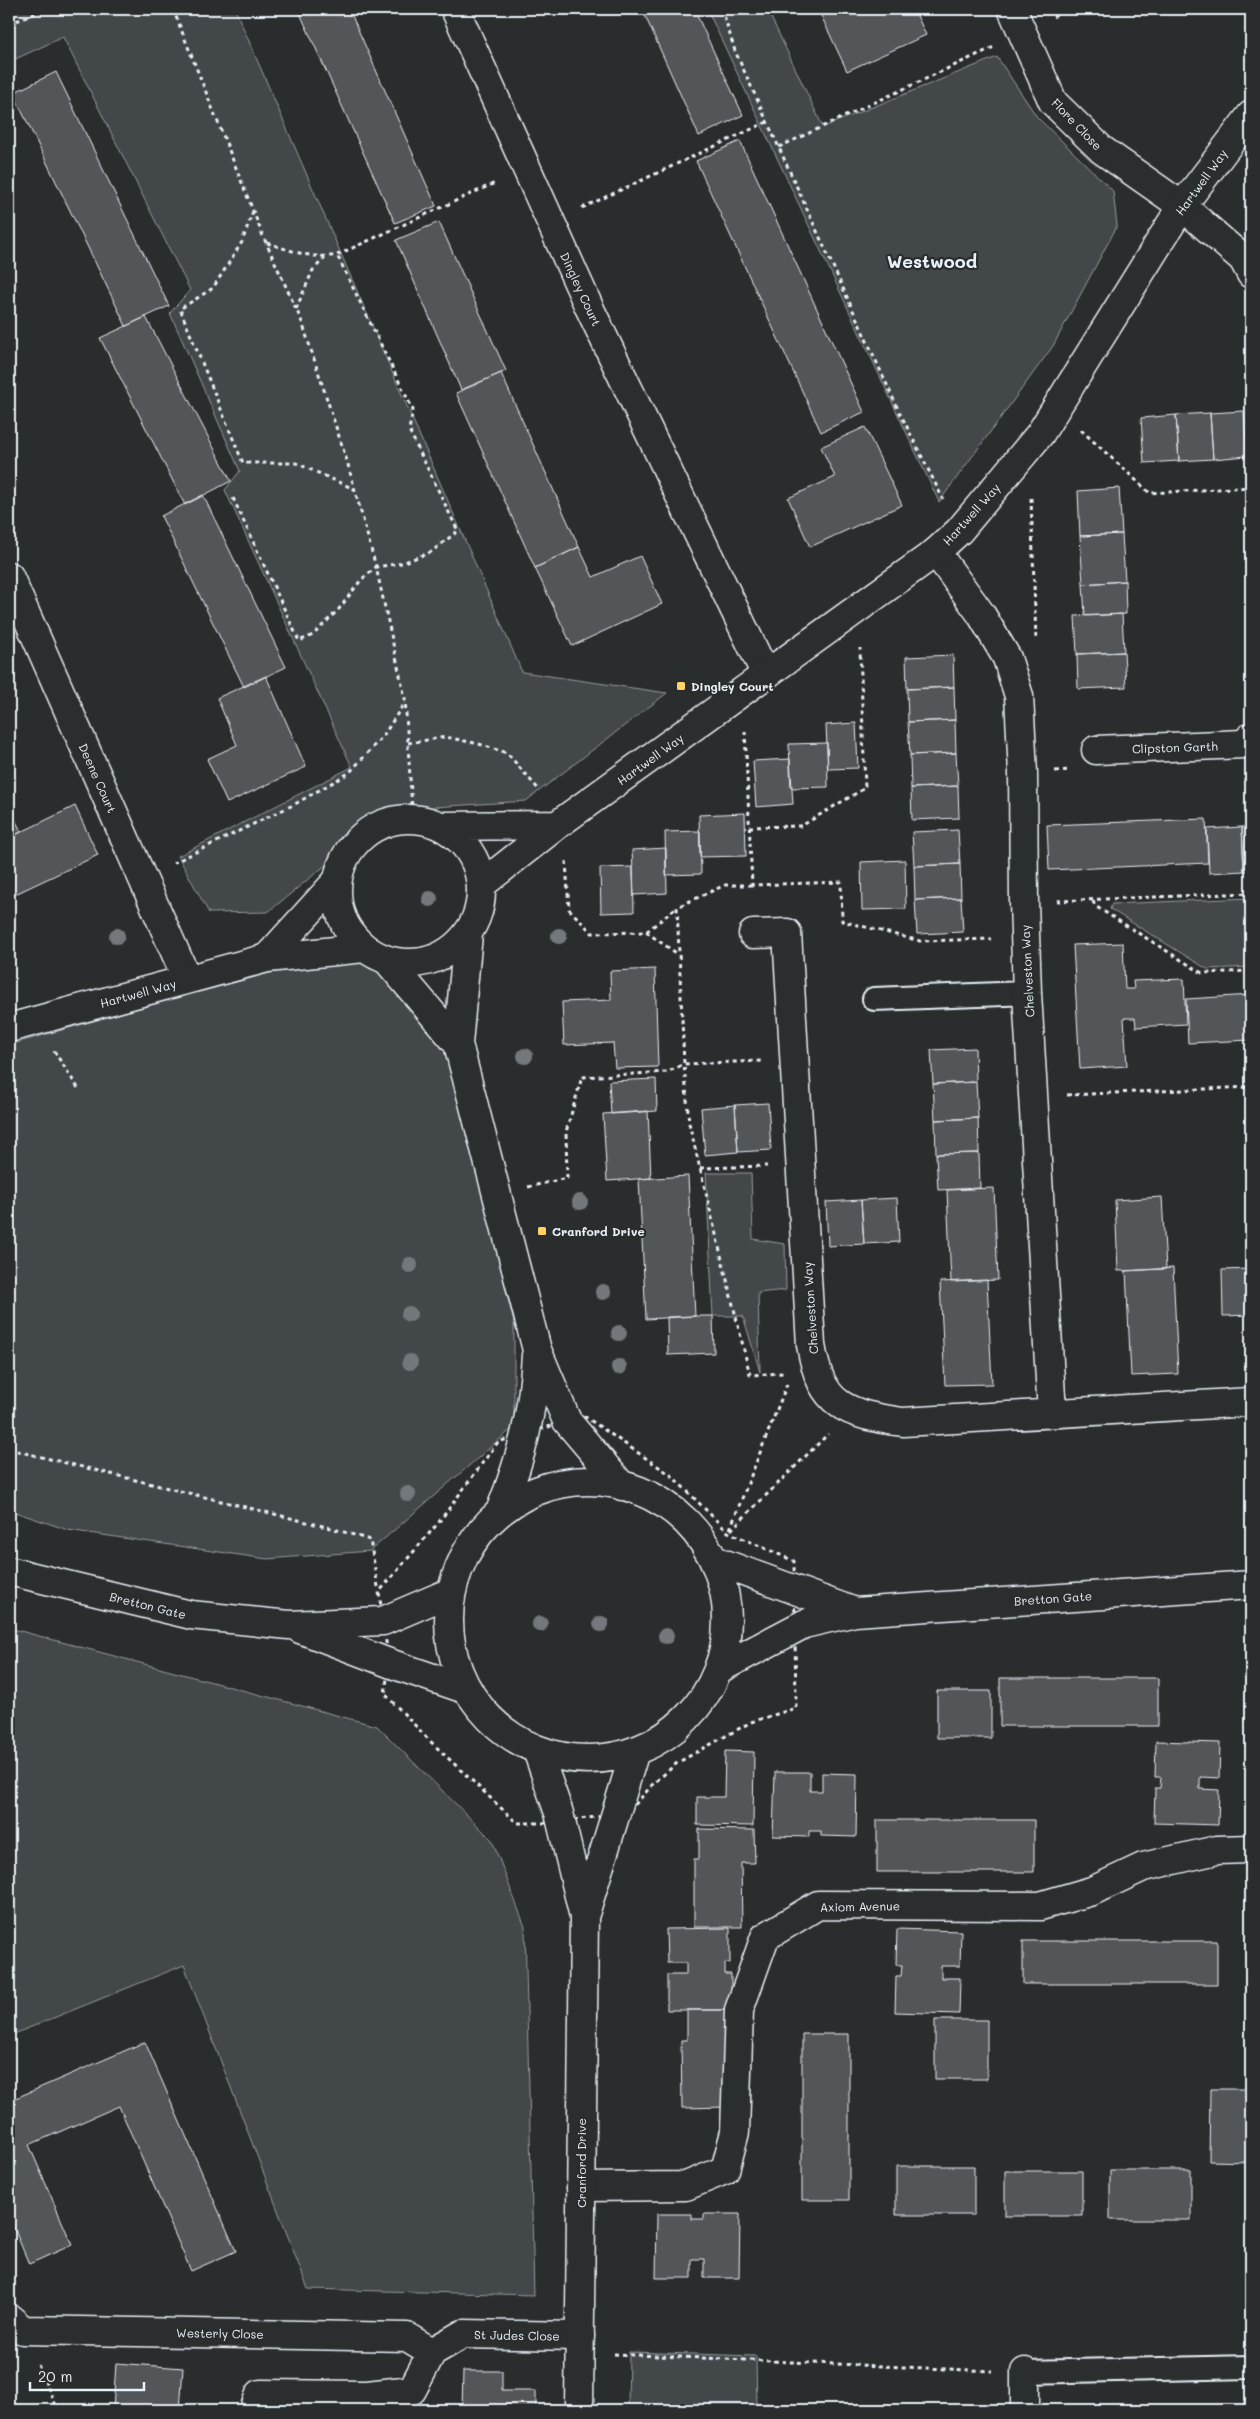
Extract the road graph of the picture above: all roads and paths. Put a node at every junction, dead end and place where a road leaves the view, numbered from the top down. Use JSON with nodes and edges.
{"nodes":[{"id":1,"x":46,"y":9,"type":"edge"},
{"id":2,"x":165,"y":9,"type":"edge"},
{"id":3,"x":455,"y":9,"type":"edge"},
{"id":4,"x":722,"y":9,"type":"edge"},
{"id":5,"x":1012,"y":9,"type":"edge"},
{"id":6,"x":1068,"y":9,"type":"edge"},
{"id":7,"x":173,"y":10,"type":"edge"},
{"id":8,"x":9,"y":24,"type":"edge"},
{"id":9,"x":1024,"y":34,"type":"junction"},
{"id":10,"x":1251,"y":115,"type":"edge"},
{"id":11,"x":767,"y":122,"type":"junction"},
{"id":12,"x":779,"y":147,"type":"junction"},
{"id":13,"x":526,"y":168,"type":"junction"},
{"id":14,"x":1182,"y":206,"type":"junction"},
{"id":15,"x":253,"y":211,"type":"junction"},
{"id":16,"x":551,"y":222,"type":"junction"},
{"id":17,"x":266,"y":243,"type":"junction"},
{"id":18,"x":338,"y":255,"type":"junction"},
{"id":19,"x":326,"y":257,"type":"junction"},
{"id":20,"x":1251,"y":274,"type":"edge"},
{"id":21,"x":296,"y":309,"type":"junction"},
{"id":22,"x":1056,"y":407,"type":"junction"},
{"id":23,"x":1251,"y":487,"type":"edge"},
{"id":24,"x":354,"y":490,"type":"junction"},
{"id":25,"x":233,"y":498,"type":"dead end"},
{"id":26,"x":959,"y":531,"type":"junction"},
{"id":27,"x":936,"y":552,"type":"junction"},
{"id":28,"x":376,"y":567,"type":"junction"},
{"id":29,"x":9,"y":576,"type":"edge"},
{"id":30,"x":860,"y":647,"type":"dead end"},
{"id":31,"x":766,"y":675,"type":"junction"},
{"id":32,"x":406,"y":702,"type":"junction"},
{"id":33,"x":745,"y":721,"type":"dead end"},
{"id":34,"x":1251,"y":738,"type":"edge"},
{"id":35,"x":408,"y":743,"type":"junction"},
{"id":36,"x":1096,"y":750,"type":"joint"},
{"id":37,"x":1023,"y":772,"type":"junction"},
{"id":38,"x":413,"y":819,"type":"junction"},
{"id":39,"x":561,"y":823,"type":"junction"},
{"id":40,"x":441,"y":826,"type":"junction"},
{"id":41,"x":749,"y":827,"type":"junction"},
{"id":42,"x":142,"y":876,"type":"junction"},
{"id":43,"x":337,"y":881,"type":"junction"},
{"id":44,"x":481,"y":885,"type":"junction"},
{"id":45,"x":752,"y":885,"type":"junction"},
{"id":46,"x":1251,"y":893,"type":"edge"},
{"id":47,"x":1093,"y":900,"type":"junction"},
{"id":48,"x":1024,"y":902,"type":"junction"},
{"id":49,"x":677,"y":907,"type":"junction"},
{"id":50,"x":646,"y":932,"type":"junction"},
{"id":51,"x":468,"y":934,"type":"junction"},
{"id":52,"x":753,"y":934,"type":"dead end"},
{"id":53,"x":1025,"y":938,"type":"junction"},
{"id":54,"x":375,"y":954,"type":"junction"},
{"id":55,"x":679,"y":955,"type":"junction"},
{"id":56,"x":267,"y":958,"type":"junction"},
{"id":57,"x":1251,"y":972,"type":"edge"},
{"id":58,"x":188,"y":979,"type":"junction"},
{"id":59,"x":1027,"y":993,"type":"junction"},
{"id":60,"x":874,"y":999,"type":"dead end"},
{"id":61,"x":22,"y":1024,"type":"edge"},
{"id":62,"x":458,"y":1044,"type":"junction"},
{"id":63,"x":794,"y":1059,"type":"junction"},
{"id":64,"x":684,"y":1064,"type":"junction"},
{"id":65,"x":1251,"y":1087,"type":"edge"},
{"id":66,"x":80,"y":1091,"type":"dead end"},
{"id":67,"x":1034,"y":1097,"type":"junction"},
{"id":68,"x":801,"y":1166,"type":"junction"},
{"id":69,"x":700,"y":1168,"type":"junction"},
{"id":70,"x":496,"y":1195,"type":"junction"},
{"id":71,"x":537,"y":1350,"type":"junction"},
{"id":72,"x":803,"y":1372,"type":"junction"},
{"id":73,"x":1251,"y":1402,"type":"edge"},
{"id":74,"x":852,"y":1411,"type":"junction"},
{"id":75,"x":1052,"y":1413,"type":"junction"},
{"id":76,"x":584,"y":1416,"type":"dead end"},
{"id":77,"x":498,"y":1442,"type":"dead end"},
{"id":78,"x":9,"y":1449,"type":"edge"},
{"id":79,"x":622,"y":1486,"type":"junction"},
{"id":80,"x":501,"y":1509,"type":"junction"},
{"id":81,"x":728,"y":1532,"type":"junction"},
{"id":82,"x":714,"y":1560,"type":"junction"},
{"id":83,"x":794,"y":1561,"type":"dead end"},
{"id":84,"x":9,"y":1571,"type":"edge"},
{"id":85,"x":1251,"y":1585,"type":"edge"},
{"id":86,"x":451,"y":1592,"type":"junction"},
{"id":87,"x":855,"y":1612,"type":"junction"},
{"id":88,"x":289,"y":1625,"type":"junction"},
{"id":89,"x":718,"y":1669,"type":"junction"},
{"id":90,"x":468,"y":1690,"type":"junction"},
{"id":91,"x":385,"y":1694,"type":"dead end"},
{"id":92,"x":796,"y":1708,"type":"dead end"},
{"id":93,"x":537,"y":1750,"type":"junction"},
{"id":94,"x":635,"y":1752,"type":"junction"},
{"id":95,"x":632,"y":1808,"type":"dead end"},
{"id":96,"x":518,"y":1823,"type":"dead end"},
{"id":97,"x":1251,"y":1849,"type":"edge"},
{"id":98,"x":584,"y":1916,"type":"junction"},
{"id":99,"x":581,"y":2187,"type":"junction"},
{"id":100,"x":16,"y":2324,"type":"edge"},
{"id":101,"x":580,"y":2336,"type":"junction"},
{"id":102,"x":432,"y":2352,"type":"junction"},
{"id":103,"x":611,"y":2354,"type":"dead end"},
{"id":104,"x":1251,"y":2367,"type":"edge"},
{"id":105,"x":1026,"y":2372,"type":"junction"},
{"id":106,"x":58,"y":2410,"type":"edge"},
{"id":107,"x":254,"y":2410,"type":"edge"},
{"id":108,"x":579,"y":2410,"type":"edge"},
{"id":109,"x":1025,"y":2410,"type":"edge"}],
"edges":[{"from":1,"to":8,"type":"path"},
{"from":2,"to":7,"type":"path"},
{"from":3,"to":13,"type":"street","name":"Dingley Court"},
{"from":4,"to":11,"type":"path"},
{"from":5,"to":9,"type":"street","name":"Flore Close"},
{"from":6,"to":9,"type":"path"},
{"from":7,"to":15,"type":"path"},
{"from":9,"to":12,"type":"path"},
{"from":9,"to":14,"type":"street","name":"Flore Close"},
{"from":10,"to":14,"type":"street","name":"Hartwell Way"},
{"from":11,"to":12,"type":"path"},
{"from":11,"to":16,"type":"path"},
{"from":12,"to":26,"type":"path"},
{"from":13,"to":16,"type":"street","name":"Dingley Court"},
{"from":13,"to":18,"type":"path"},
{"from":14,"to":20,"type":"street"},
{"from":14,"to":22,"type":"street","name":"Hartwell Way"},
{"from":15,"to":17,"type":"path"},
{"from":15,"to":24,"type":"path"},
{"from":16,"to":31,"type":"street","name":"Dingley Court"},
{"from":17,"to":19,"type":"path"},
{"from":17,"to":21,"type":"path"},
{"from":18,"to":19,"type":"path"},
{"from":18,"to":28,"type":"path"},
{"from":19,"to":21,"type":"path"},
{"from":21,"to":24,"type":"path"},
{"from":22,"to":23,"type":"path"},
{"from":22,"to":26,"type":"street","name":"Hartwell Way"},
{"from":24,"to":28,"type":"path"},
{"from":25,"to":28,"type":"path"},
{"from":26,"to":27,"type":"street","name":"Hartwell Way"},
{"from":27,"to":31,"type":"street","name":"Hartwell Way"},
{"from":27,"to":37,"type":"street","name":"Chelveston Way"},
{"from":28,"to":32,"type":"path"},
{"from":29,"to":42,"type":"street","name":"Deene Court"},
{"from":30,"to":41,"type":"path"},
{"from":31,"to":39,"type":"street","name":"Hartwell Way"},
{"from":32,"to":35,"type":"path"},
{"from":32,"to":42,"type":"path"},
{"from":33,"to":41,"type":"path"},
{"from":34,"to":36,"type":"street","name":"Clipston Garth"},
{"from":35,"to":38,"type":"path"},
{"from":35,"to":39,"type":"path"},
{"from":36,"to":37,"type":"path"},
{"from":37,"to":48,"type":"street","name":"Chelveston Way"},
{"from":38,"to":40,"type":"street"},
{"from":38,"to":43,"type":"street"},
{"from":39,"to":40,"type":"street"},
{"from":39,"to":44,"type":"street","name":"Hartwell Way"},
{"from":39,"to":50,"type":"path"},
{"from":40,"to":44,"type":"street"},
{"from":41,"to":45,"type":"path"},
{"from":42,"to":58,"type":"street","name":"Deene Court"},
{"from":43,"to":54,"type":"street"},
{"from":43,"to":56,"type":"street"},
{"from":44,"to":51,"type":"street"},
{"from":45,"to":49,"type":"path"},
{"from":45,"to":53,"type":"path"},
{"from":46,"to":47,"type":"path"},
{"from":47,"to":48,"type":"path"},
{"from":47,"to":57,"type":"path"},
{"from":48,"to":53,"type":"street","name":"Chelveston Way"},
{"from":49,"to":50,"type":"path"},
{"from":49,"to":55,"type":"path"},
{"from":50,"to":55,"type":"path"},
{"from":51,"to":54,"type":"street"},
{"from":51,"to":62,"type":"street"},
{"from":52,"to":63,"type":"street","name":"Chelveston Way"},
{"from":53,"to":59,"type":"street","name":"Chelveston Way"},
{"from":54,"to":56,"type":"street","name":"Hartwell Way"},
{"from":54,"to":62,"type":"street"},
{"from":55,"to":64,"type":"path"},
{"from":56,"to":58,"type":"street","name":"Hartwell Way"},
{"from":58,"to":61,"type":"street","name":"Hartwell Way"},
{"from":59,"to":60,"type":"lane"},
{"from":59,"to":67,"type":"street","name":"Chelveston Way"},
{"from":61,"to":66,"type":"path"},
{"from":62,"to":70,"type":"street"},
{"from":63,"to":64,"type":"path"},
{"from":63,"to":68,"type":"street","name":"Chelveston Way"},
{"from":64,"to":69,"type":"path"},
{"from":64,"to":70,"type":"path"},
{"from":65,"to":67,"type":"path"},
{"from":67,"to":75,"type":"street","name":"Chelveston Way"},
{"from":68,"to":69,"type":"path"},
{"from":68,"to":72,"type":"street","name":"Chelveston Way"},
{"from":69,"to":72,"type":"path"},
{"from":70,"to":71,"type":"street"},
{"from":71,"to":79,"type":"street"},
{"from":71,"to":80,"type":"street"},
{"from":72,"to":74,"type":"street","name":"Chelveston Way"},
{"from":72,"to":81,"type":"path"},
{"from":73,"to":75,"type":"street","name":"Chelveston Way"},
{"from":74,"to":75,"type":"street","name":"Chelveston Way"},
{"from":74,"to":81,"type":"path"},
{"from":76,"to":81,"type":"path"},
{"from":77,"to":78,"type":"path"},
{"from":79,"to":80,"type":"street"},
{"from":79,"to":82,"type":"street"},
{"from":80,"to":86,"type":"street"},
{"from":81,"to":83,"type":"path"},
{"from":82,"to":87,"type":"street","name":"Bretton Gate"},
{"from":82,"to":89,"type":"street"},
{"from":84,"to":88,"type":"street","name":"Bretton Gate"},
{"from":85,"to":87,"type":"street","name":"Bretton Gate"},
{"from":86,"to":88,"type":"street","name":"Bretton Gate"},
{"from":86,"to":90,"type":"street"},
{"from":87,"to":89,"type":"street","name":"Bretton Gate"},
{"from":88,"to":90,"type":"street","name":"Bretton Gate"},
{"from":89,"to":94,"type":"street"},
{"from":90,"to":93,"type":"street"},
{"from":91,"to":96,"type":"path"},
{"from":92,"to":95,"type":"path"},
{"from":93,"to":94,"type":"street"},
{"from":93,"to":98,"type":"street","name":"Cranford Drive"},
{"from":94,"to":98,"type":"street","name":"Cranford Drive"},
{"from":97,"to":99,"type":"street","name":"Axiom Avenue"},
{"from":98,"to":99,"type":"street","name":"Cranford Drive"},
{"from":99,"to":101,"type":"street","name":"Cranford Drive"},
{"from":100,"to":102,"type":"street","name":"Westerly Close"},
{"from":100,"to":106,"type":"path"},
{"from":101,"to":102,"type":"street","name":"St Judes Close"},
{"from":101,"to":108,"type":"street","name":"Cranford Drive"},
{"from":102,"to":107,"type":"street"},
{"from":103,"to":105,"type":"path"},
{"from":104,"to":105,"type":"lane"},
{"from":105,"to":109,"type":"street"}]}
